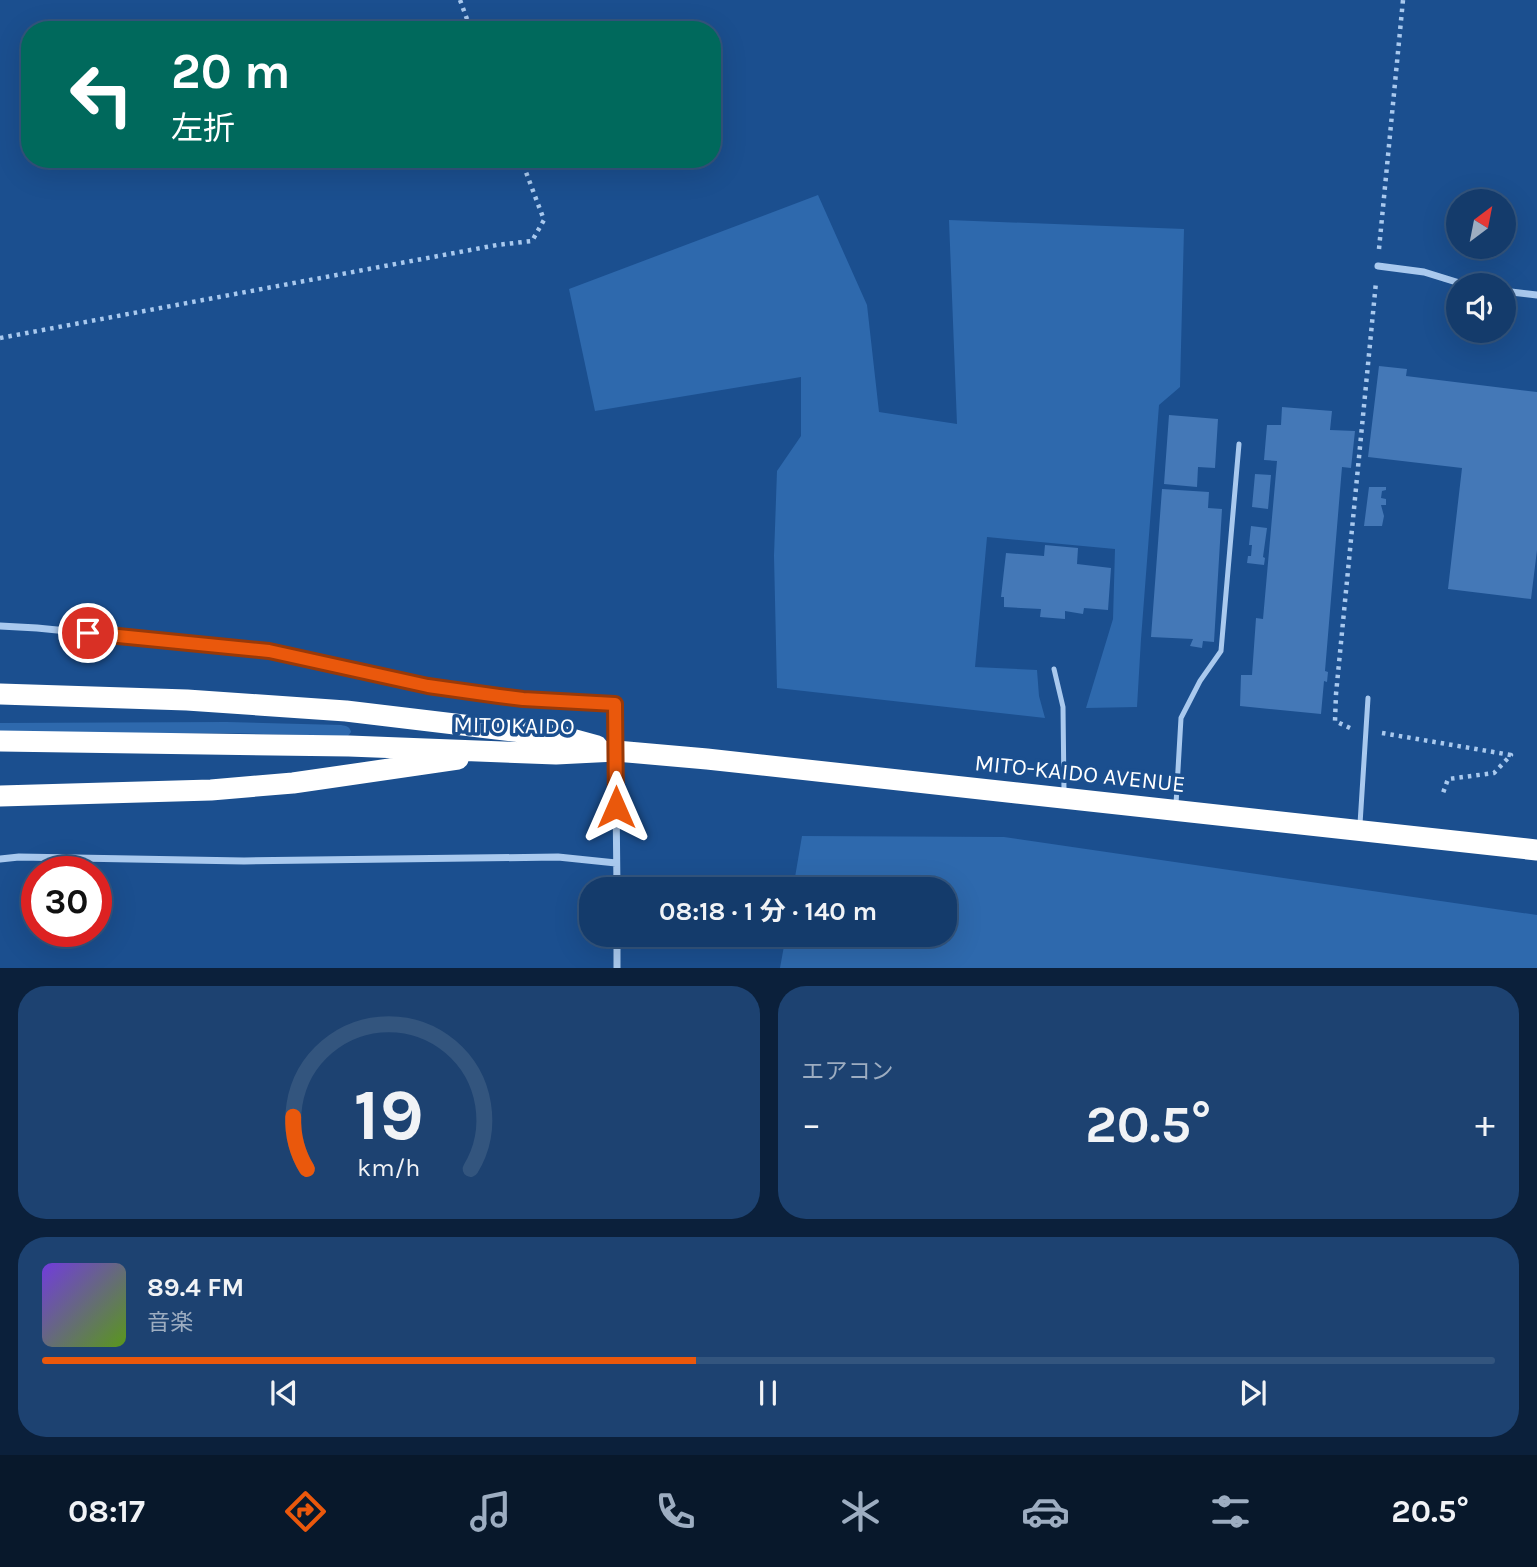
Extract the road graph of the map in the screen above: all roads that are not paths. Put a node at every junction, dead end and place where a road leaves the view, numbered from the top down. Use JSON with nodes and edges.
{"nodes":[{"id":1,"x":1378,"y":265,"type":"road end"},
{"id":2,"x":1446,"y":279,"type":"edge"},
{"id":3,"x":1516,"y":293,"type":"edge"},
{"id":4,"x":1537,"y":295,"type":"edge"},
{"id":5,"x":1239,"y":444,"type":"dead end"},
{"id":6,"x":0,"y":626,"type":"edge"},
{"id":7,"x":1054,"y":668,"type":"dead end"},
{"id":8,"x":0,"y":694,"type":"edge"},
{"id":9,"x":1368,"y":698,"type":"dead end"},
{"id":10,"x":0,"y":741,"type":"edge"},
{"id":11,"x":480,"y":751,"type":"junction"},
{"id":12,"x":616,"y":751,"type":"junction"},
{"id":13,"x":0,"y":796,"type":"edge"},
{"id":14,"x":1064,"y":798,"type":"junction"},
{"id":15,"x":1176,"y":810,"type":"junction"},
{"id":16,"x":1360,"y":831,"type":"junction"},
{"id":17,"x":1537,"y":850,"type":"edge"},
{"id":18,"x":0,"y":859,"type":"edge"},
{"id":19,"x":617,"y":863,"type":"junction"},
{"id":20,"x":617,"y":877,"type":"edge"},
{"id":21,"x":617,"y":947,"type":"edge"},
{"id":22,"x":617,"y":968,"type":"edge"}],
"edges":[{"from":1,"to":2,"type":"street"},
{"from":3,"to":4,"type":"street"},
{"from":5,"to":15,"type":"lane"},
{"from":6,"to":12,"type":"street"},
{"from":7,"to":14,"type":"lane"},
{"from":8,"to":12,"type":"highway","name":"MITO KAIDO"},
{"from":9,"to":16,"type":"lane"},
{"from":10,"to":11,"type":"highway","name":"MITO KAIDO"},
{"from":11,"to":12,"type":"highway","name":"MITO KAIDO"},
{"from":11,"to":13,"type":"highway"},
{"from":12,"to":14,"type":"highway","name":"MITO-KAIDO AVENUE"},
{"from":12,"to":19,"type":"street"},
{"from":14,"to":15,"type":"highway","name":"MITO-KAIDO AVENUE"},
{"from":15,"to":16,"type":"highway","name":"MITO-KAIDO AVENUE"},
{"from":16,"to":17,"type":"highway","name":"MITO-KAIDO AVENUE"},
{"from":18,"to":19,"type":"street"},
{"from":19,"to":20,"type":"street"},
{"from":21,"to":22,"type":"street"}]}
